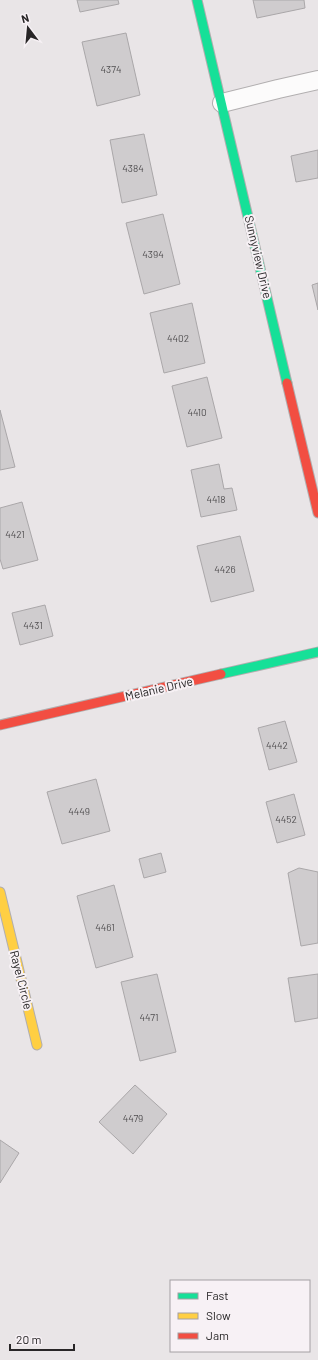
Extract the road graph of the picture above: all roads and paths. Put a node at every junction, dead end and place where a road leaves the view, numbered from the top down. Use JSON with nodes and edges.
{"nodes":[{"id":1,"x":197,"y":0,"type":"edge"},
{"id":2,"x":318,"y":80,"type":"edge"},
{"id":3,"x":222,"y":103,"type":"junction"},
{"id":4,"x":318,"y":513,"type":"edge"},
{"id":5,"x":318,"y":652,"type":"edge"},
{"id":6,"x":0,"y":725,"type":"edge"},
{"id":7,"x":0,"y":892,"type":"edge"},
{"id":8,"x":37,"y":1045,"type":"dead end"}],
"edges":[{"from":1,"to":3,"type":"street","name":"Sunnyview Drive"},
{"from":2,"to":3,"type":"street"},
{"from":3,"to":4,"type":"street","name":"Sunnyview Drive"},
{"from":5,"to":6,"type":"street","name":"Melanie Drive"},
{"from":7,"to":8,"type":"street","name":"Rayel Circle"}]}
